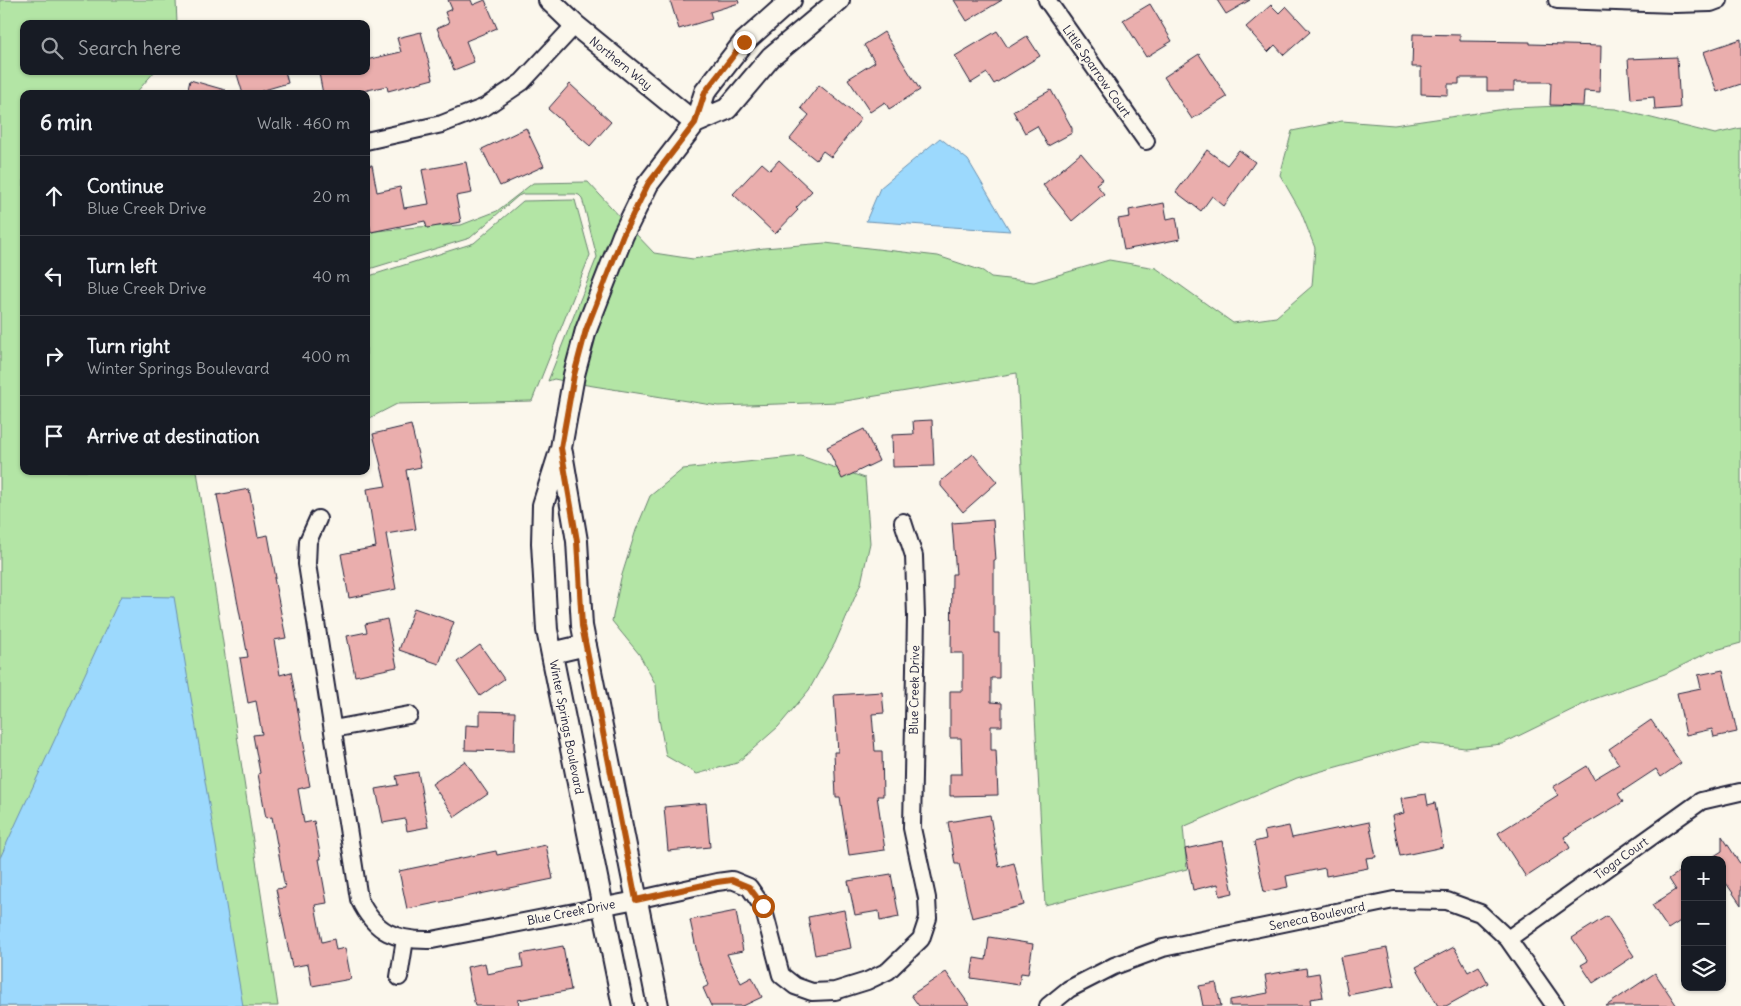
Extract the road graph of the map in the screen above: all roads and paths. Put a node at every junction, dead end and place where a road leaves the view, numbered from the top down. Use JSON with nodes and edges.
{"nodes":[{"id":1,"x":549,"y":0,"type":"edge"},
{"id":2,"x":791,"y":0,"type":"edge"},
{"id":3,"x":839,"y":0,"type":"edge"},
{"id":4,"x":1048,"y":0,"type":"edge"},
{"id":5,"x":1557,"y":0,"type":"edge"},
{"id":6,"x":1719,"y":0,"type":"edge"},
{"id":7,"x":575,"y":25,"type":"junction"},
{"id":8,"x":695,"y":123,"type":"junction"},
{"id":9,"x":370,"y":140,"type":"edge"},
{"id":10,"x":1146,"y":141,"type":"dead end"},
{"id":11,"x":561,"y":448,"type":"junction"},
{"id":12,"x":318,"y":518,"type":"dead end"},
{"id":13,"x":903,"y":522,"type":"dead end"},
{"id":14,"x":586,"y":644,"type":"junction"},
{"id":15,"x":552,"y":653,"type":"junction"},
{"id":16,"x":409,"y":715,"type":"dead end"},
{"id":17,"x":333,"y":729,"type":"junction"},
{"id":18,"x":1740,"y":792,"type":"edge"},
{"id":19,"x":636,"y":900,"type":"junction"},
{"id":20,"x":603,"y":906,"type":"junction"},
{"id":21,"x":405,"y":939,"type":"junction"},
{"id":22,"x":1508,"y":939,"type":"junction"},
{"id":23,"x":399,"y":977,"type":"dead end"},
{"id":24,"x":623,"y":1006,"type":"edge"},
{"id":25,"x":658,"y":1006,"type":"edge"},
{"id":26,"x":1048,"y":1006,"type":"edge"},
{"id":27,"x":1555,"y":1006,"type":"edge"}],
"edges":[{"from":1,"to":7,"type":"street","name":"Northern Way"},
{"from":2,"to":8,"type":"street","name":"Winter Springs Boulevard"},
{"from":3,"to":8,"type":"street","name":"Winter Springs Boulevard"},
{"from":4,"to":10,"type":"street","name":"Little Sparrow Court"},
{"from":5,"to":6,"type":"street"},
{"from":7,"to":8,"type":"street","name":"Northern Way"},
{"from":7,"to":9,"type":"street"},
{"from":8,"to":11,"type":"street","name":"Winter Springs Boulevard"},
{"from":11,"to":14,"type":"street","name":"Winter Springs Boulevard"},
{"from":11,"to":15,"type":"street","name":"Winter Springs Boulevard"},
{"from":12,"to":17,"type":"street","name":"Blue Creek Drive"},
{"from":13,"to":19,"type":"street","name":"Blue Creek Drive"},
{"from":14,"to":15,"type":"street"},
{"from":14,"to":19,"type":"street","name":"Winter Springs Boulevard"},
{"from":15,"to":20,"type":"street","name":"Winter Springs Boulevard"},
{"from":16,"to":17,"type":"street"},
{"from":17,"to":21,"type":"street","name":"Blue Creek Drive"},
{"from":18,"to":22,"type":"street","name":"Tioga Court"},
{"from":19,"to":20,"type":"street","name":"Blue Creek Drive"},
{"from":19,"to":25,"type":"street","name":"Winter Springs Boulevard"},
{"from":20,"to":21,"type":"street","name":"Blue Creek Drive"},
{"from":20,"to":24,"type":"street","name":"Winter Springs Boulevard"},
{"from":21,"to":23,"type":"street"},
{"from":22,"to":26,"type":"street","name":"Seneca Boulevard"},
{"from":22,"to":27,"type":"street","name":"Seneca Boulevard"}]}
